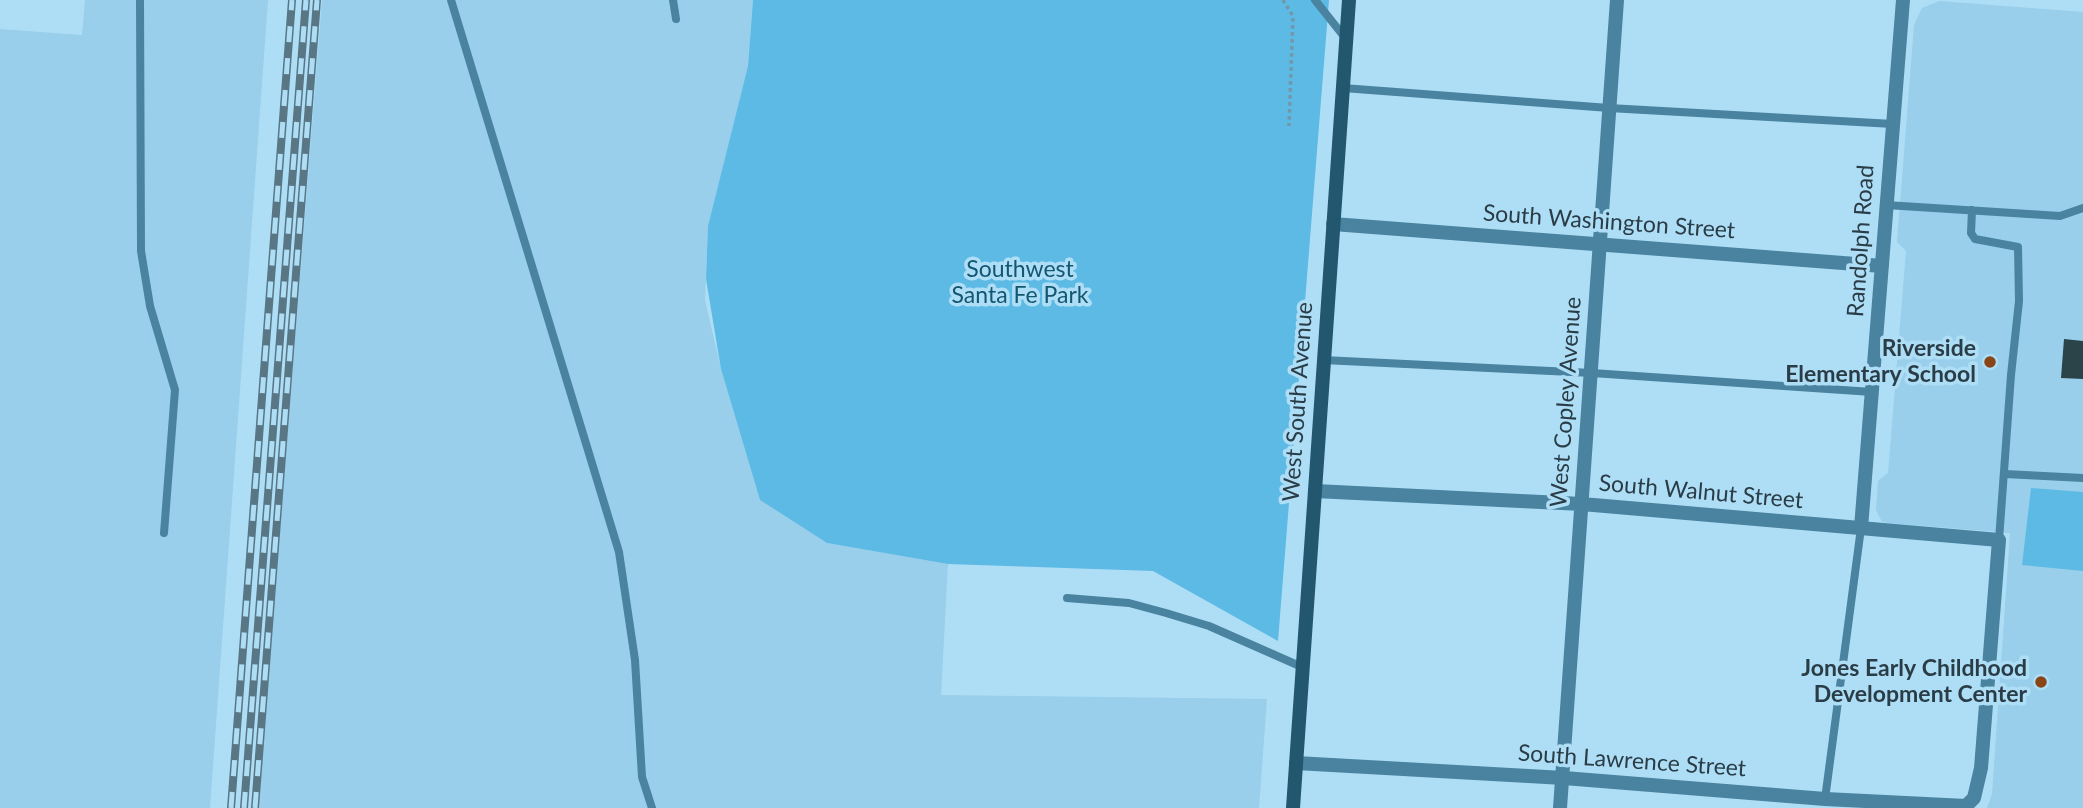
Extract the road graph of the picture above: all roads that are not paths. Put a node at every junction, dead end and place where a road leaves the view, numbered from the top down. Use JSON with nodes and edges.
{"nodes":[{"id":1,"x":140,"y":0,"type":"edge"},
{"id":2,"x":451,"y":0,"type":"edge"},
{"id":3,"x":673,"y":0,"type":"edge"},
{"id":4,"x":1315,"y":0,"type":"edge"},
{"id":5,"x":1349,"y":0,"type":"edge"},
{"id":6,"x":1617,"y":0,"type":"edge"},
{"id":7,"x":1903,"y":0,"type":"edge"},
{"id":8,"x":676,"y":19,"type":"dead end"},
{"id":9,"x":1346,"y":39,"type":"junction"},
{"id":10,"x":1343,"y":88,"type":"junction"},
{"id":11,"x":1609,"y":108,"type":"junction"},
{"id":12,"x":1893,"y":124,"type":"junction"},
{"id":13,"x":1886,"y":205,"type":"junction"},
{"id":14,"x":2083,"y":208,"type":"edge"},
{"id":15,"x":1972,"y":210,"type":"junction"},
{"id":16,"x":1333,"y":224,"type":"junction"},
{"id":17,"x":1600,"y":244,"type":"junction"},
{"id":18,"x":1882,"y":266,"type":"junction"},
{"id":19,"x":1323,"y":360,"type":"junction"},
{"id":20,"x":1592,"y":373,"type":"junction"},
{"id":21,"x":1872,"y":392,"type":"junction"},
{"id":22,"x":2004,"y":474,"type":"junction"},
{"id":23,"x":2083,"y":478,"type":"edge"},
{"id":24,"x":1315,"y":491,"type":"junction"},
{"id":25,"x":1582,"y":504,"type":"junction"},
{"id":26,"x":1861,"y":528,"type":"junction"},
{"id":27,"x":164,"y":533,"type":"dead end"},
{"id":28,"x":1999,"y":540,"type":"junction"},
{"id":29,"x":1067,"y":598,"type":"dead end"},
{"id":30,"x":1302,"y":667,"type":"junction"},
{"id":31,"x":1296,"y":763,"type":"junction"},
{"id":32,"x":1564,"y":778,"type":"junction"},
{"id":33,"x":1825,"y":799,"type":"junction"},
{"id":34,"x":653,"y":808,"type":"edge"},
{"id":35,"x":1293,"y":808,"type":"edge"},
{"id":36,"x":1560,"y":808,"type":"edge"}],
"edges":[{"from":1,"to":27,"type":"lane"},
{"from":2,"to":34,"type":"lane"},
{"from":3,"to":8,"type":"lane"},
{"from":4,"to":9,"type":"lane"},
{"from":5,"to":9,"type":"main road","name":"West South Avenue"},
{"from":6,"to":11,"type":"street","name":"West Copley Avenue"},
{"from":7,"to":12,"type":"street","name":"Randolph Road"},
{"from":9,"to":10,"type":"main road","name":"West South Avenue"},
{"from":10,"to":11,"type":"lane"},
{"from":10,"to":16,"type":"main road","name":"West South Avenue"},
{"from":11,"to":12,"type":"lane"},
{"from":11,"to":17,"type":"street","name":"West Copley Avenue"},
{"from":12,"to":13,"type":"street","name":"Randolph Road"},
{"from":13,"to":15,"type":"lane"},
{"from":13,"to":18,"type":"street","name":"Randolph Road"},
{"from":14,"to":15,"type":"lane"},
{"from":15,"to":22,"type":"lane"},
{"from":16,"to":17,"type":"street","name":"South Washington Street"},
{"from":16,"to":19,"type":"main road","name":"West South Avenue"},
{"from":17,"to":18,"type":"street","name":"South Washington Street"},
{"from":17,"to":20,"type":"street","name":"West Copley Avenue"},
{"from":18,"to":21,"type":"street","name":"Randolph Road"},
{"from":19,"to":20,"type":"lane"},
{"from":19,"to":24,"type":"main road","name":"West South Avenue"},
{"from":20,"to":21,"type":"lane"},
{"from":20,"to":25,"type":"street","name":"West Copley Avenue"},
{"from":21,"to":26,"type":"street","name":"Randolph Road"},
{"from":22,"to":23,"type":"lane"},
{"from":22,"to":28,"type":"lane"},
{"from":24,"to":25,"type":"street","name":"South Walnut Street"},
{"from":24,"to":30,"type":"main road","name":"West South Avenue"},
{"from":25,"to":26,"type":"street","name":"South Walnut Street"},
{"from":25,"to":32,"type":"street","name":"West Copley Avenue"},
{"from":26,"to":28,"type":"street","name":"South Walnut Street"},
{"from":26,"to":33,"type":"lane"},
{"from":28,"to":33,"type":"street","name":"South Lawrence Street"},
{"from":29,"to":30,"type":"lane"},
{"from":30,"to":31,"type":"main road","name":"West South Avenue"},
{"from":31,"to":32,"type":"street","name":"South Lawrence Street"},
{"from":31,"to":35,"type":"main road","name":"West South Avenue"},
{"from":32,"to":33,"type":"street","name":"South Lawrence Street"},
{"from":32,"to":36,"type":"street","name":"West Copley Avenue"}]}
